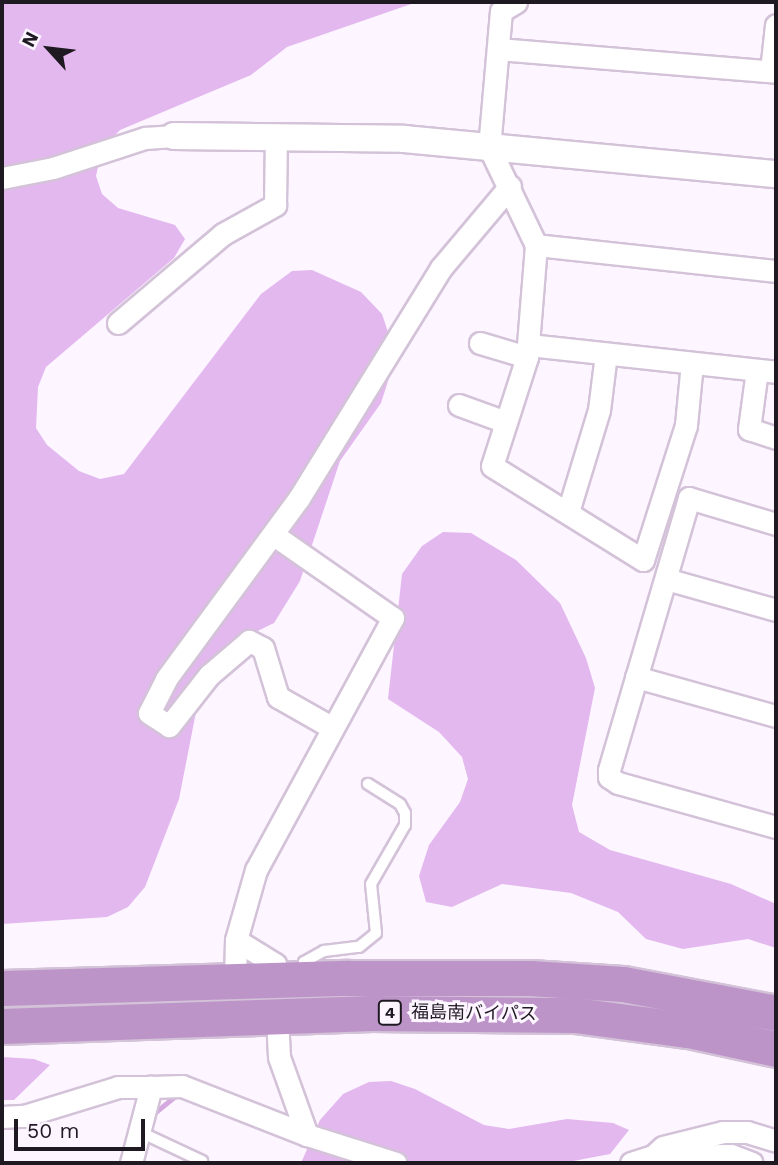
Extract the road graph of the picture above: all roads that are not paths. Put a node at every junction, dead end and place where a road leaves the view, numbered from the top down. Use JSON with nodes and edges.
{"nodes":[{"id":1,"x":516,"y":2,"type":"edge"},
{"id":2,"x":776,"y":25,"type":"edge"},
{"id":3,"x":498,"y":49,"type":"junction"},
{"id":4,"x":774,"y":72,"type":"edge"},
{"id":5,"x":174,"y":136,"type":"joint"},
{"id":6,"x":276,"y":137,"type":"junction"},
{"id":7,"x":489,"y":147,"type":"junction"},
{"id":8,"x":776,"y":174,"type":"edge"},
{"id":9,"x":2,"y":178,"type":"edge"},
{"id":10,"x":510,"y":186,"type":"junction"},
{"id":11,"x":536,"y":245,"type":"junction"},
{"id":12,"x":776,"y":271,"type":"edge"},
{"id":13,"x":118,"y":323,"type":"dead end"},
{"id":14,"x":480,"y":343,"type":"dead end"},
{"id":15,"x":528,"y":351,"type":"junction"},
{"id":16,"x":606,"y":354,"type":"junction"},
{"id":17,"x":692,"y":363,"type":"junction"},
{"id":18,"x":767,"y":371,"type":"edge"},
{"id":19,"x":459,"y":405,"type":"dead end"},
{"id":20,"x":506,"y":422,"type":"junction"},
{"id":21,"x":776,"y":438,"type":"edge"},
{"id":22,"x":568,"y":512,"type":"junction"},
{"id":23,"x":776,"y":524,"type":"edge"},
{"id":24,"x":274,"y":535,"type":"junction"},
{"id":25,"x":666,"y":579,"type":"junction"},
{"id":26,"x":776,"y":610,"type":"edge"},
{"id":27,"x":636,"y":677,"type":"junction"},
{"id":28,"x":776,"y":716,"type":"edge"},
{"id":29,"x":331,"y":727,"type":"junction"},
{"id":30,"x":368,"y":784,"type":"dead end"},
{"id":31,"x":776,"y":827,"type":"edge"},
{"id":32,"x":236,"y":940,"type":"junction"},
{"id":33,"x":289,"y":981,"type":"junction"},
{"id":34,"x":236,"y":983,"type":"junction"},
{"id":35,"x":2,"y":988,"type":"edge"},
{"id":36,"x":776,"y":1013,"type":"edge"},
{"id":37,"x":276,"y":1017,"type":"junction"},
{"id":38,"x":2,"y":1026,"type":"edge"},
{"id":39,"x":776,"y":1049,"type":"edge"},
{"id":40,"x":151,"y":1087,"type":"junction"},
{"id":41,"x":2,"y":1117,"type":"edge"},
{"id":42,"x":138,"y":1131,"type":"junction"},
{"id":43,"x":307,"y":1135,"type":"junction"},
{"id":44,"x":776,"y":1141,"type":"edge"},
{"id":45,"x":653,"y":1156,"type":"junction"},
{"id":46,"x":202,"y":1161,"type":"dead end"},
{"id":47,"x":131,"y":1163,"type":"edge"},
{"id":48,"x":397,"y":1163,"type":"edge"},
{"id":49,"x":631,"y":1163,"type":"edge"},
{"id":50,"x":752,"y":1163,"type":"edge"}],
"edges":[{"from":1,"to":3,"type":"street"},
{"from":2,"to":4,"type":"street"},
{"from":3,"to":4,"type":"street"},
{"from":3,"to":7,"type":"street"},
{"from":5,"to":6,"type":"street"},
{"from":5,"to":9,"type":"street"},
{"from":6,"to":7,"type":"street"},
{"from":6,"to":13,"type":"street"},
{"from":7,"to":8,"type":"street"},
{"from":7,"to":10,"type":"street"},
{"from":10,"to":11,"type":"street"},
{"from":10,"to":24,"type":"street"},
{"from":11,"to":12,"type":"street"},
{"from":11,"to":15,"type":"street"},
{"from":14,"to":15,"type":"street"},
{"from":15,"to":16,"type":"street"},
{"from":15,"to":20,"type":"street"},
{"from":16,"to":17,"type":"street"},
{"from":16,"to":22,"type":"street"},
{"from":17,"to":18,"type":"street"},
{"from":17,"to":22,"type":"street"},
{"from":18,"to":21,"type":"street"},
{"from":19,"to":20,"type":"street"},
{"from":20,"to":22,"type":"street"},
{"from":23,"to":25,"type":"street"},
{"from":24,"to":29,"type":"street"},
{"from":24,"to":29,"type":"street"},
{"from":25,"to":26,"type":"street"},
{"from":25,"to":27,"type":"street"},
{"from":27,"to":28,"type":"street"},
{"from":27,"to":31,"type":"street"},
{"from":29,"to":32,"type":"street"},
{"from":30,"to":33,"type":"lane"},
{"from":32,"to":33,"type":"street"},
{"from":32,"to":34,"type":"street"},
{"from":33,"to":34,"type":"highway","name":"福島南バイパス","number":"4"},
{"from":33,"to":36,"type":"highway","name":"福島南バイパス","number":"4"},
{"from":34,"to":35,"type":"highway","name":"福島南バイパス","number":"4"},
{"from":37,"to":38,"type":"highway","name":"福島南バイパス","number":"4"},
{"from":37,"to":39,"type":"highway","name":"福島南バイパス","number":"4"},
{"from":37,"to":43,"type":"street"},
{"from":40,"to":41,"type":"street"},
{"from":40,"to":42,"type":"street"},
{"from":40,"to":43,"type":"street"},
{"from":42,"to":46,"type":"lane"},
{"from":42,"to":47,"type":"street"},
{"from":43,"to":48,"type":"street"},
{"from":44,"to":45,"type":"street"},
{"from":45,"to":49,"type":"street"},
{"from":45,"to":50,"type":"street"}]}
